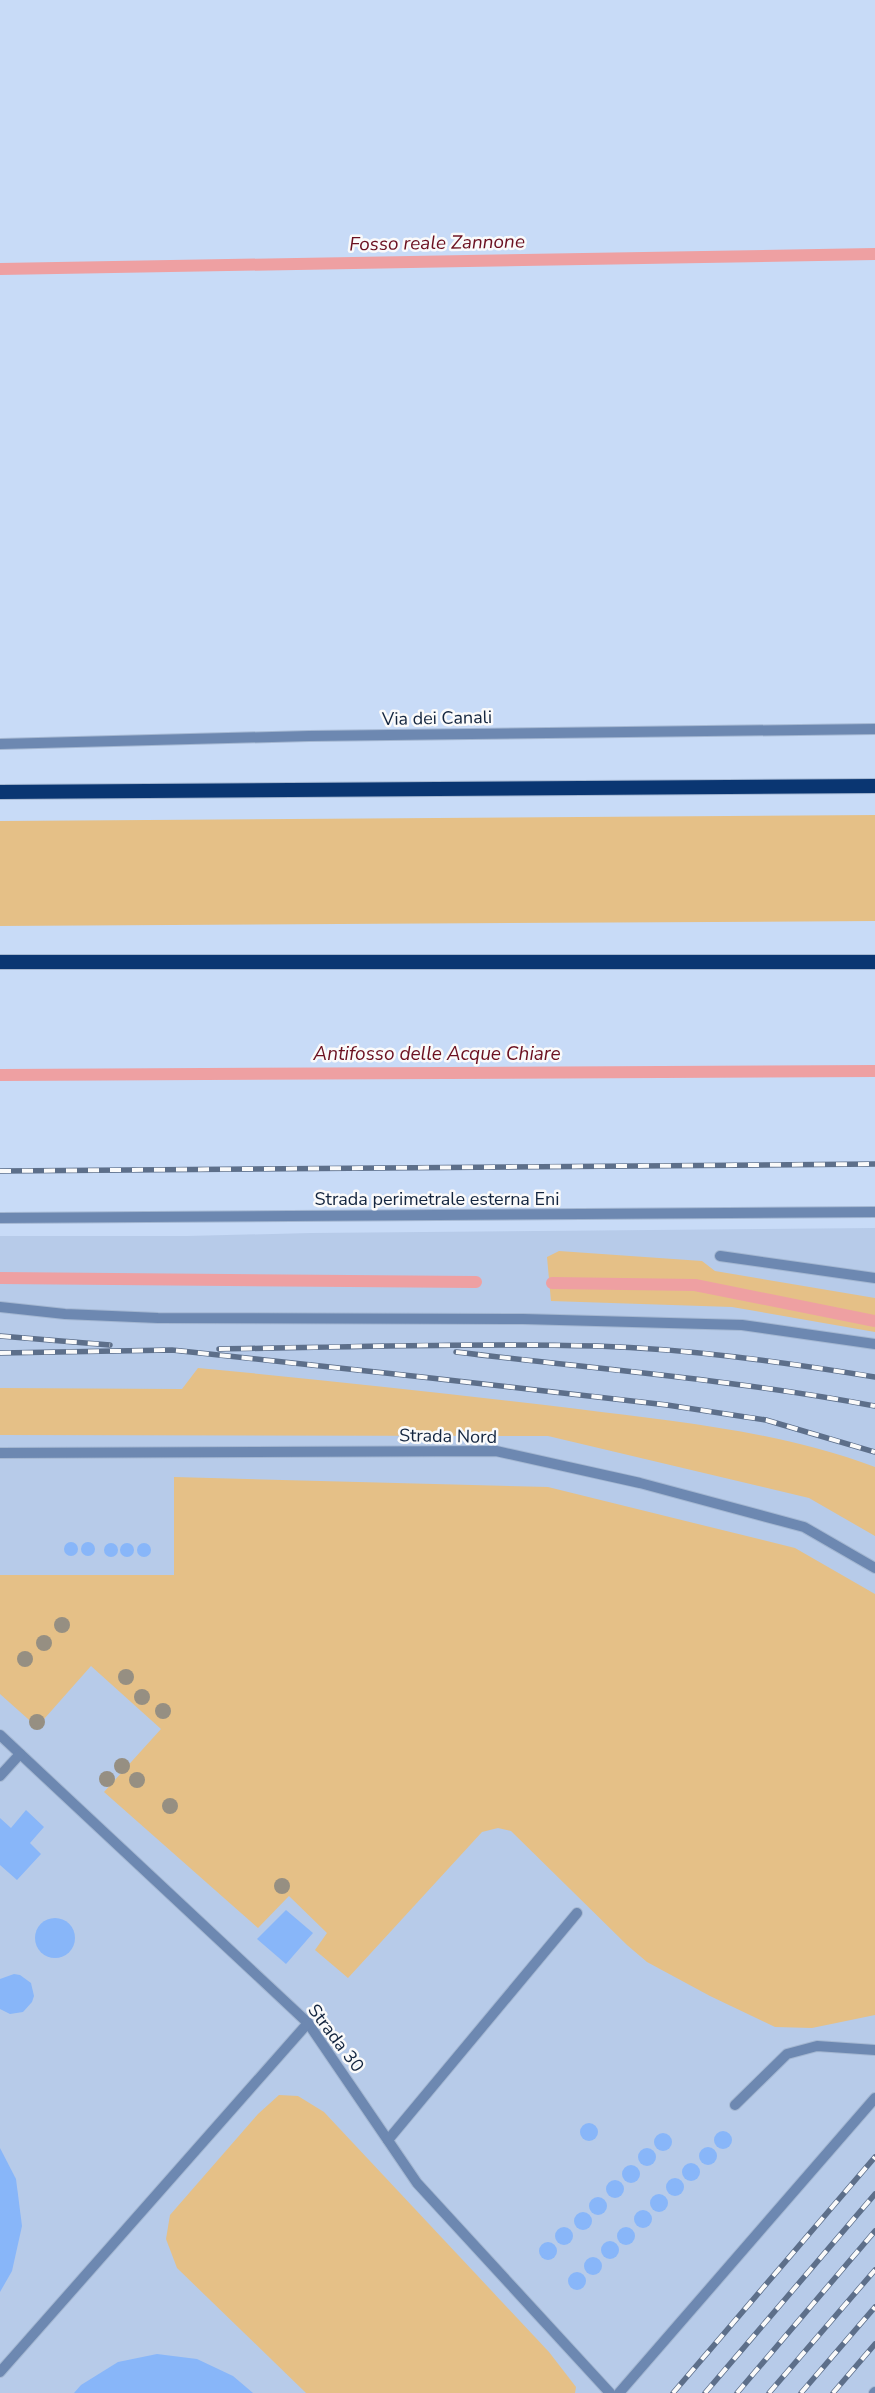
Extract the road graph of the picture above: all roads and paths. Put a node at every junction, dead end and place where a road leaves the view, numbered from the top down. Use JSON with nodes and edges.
{"nodes":[{"id":1,"x":875,"y":729,"type":"edge"},
{"id":2,"x":0,"y":744,"type":"edge"},
{"id":3,"x":875,"y":786,"type":"edge"},
{"id":4,"x":0,"y":792,"type":"edge"},
{"id":5,"x":0,"y":962,"type":"edge"},
{"id":6,"x":875,"y":962,"type":"edge"},
{"id":7,"x":875,"y":1212,"type":"edge"},
{"id":8,"x":0,"y":1218,"type":"edge"},
{"id":9,"x":720,"y":1256,"type":"dead end"},
{"id":10,"x":875,"y":1278,"type":"edge"},
{"id":11,"x":0,"y":1307,"type":"edge"},
{"id":12,"x":875,"y":1344,"type":"edge"},
{"id":13,"x":0,"y":1453,"type":"edge"},
{"id":14,"x":875,"y":1568,"type":"edge"},
{"id":15,"x":0,"y":1735,"type":"edge"},
{"id":16,"x":20,"y":1754,"type":"junction"},
{"id":17,"x":0,"y":1776,"type":"edge"},
{"id":18,"x":577,"y":1913,"type":"dead end"},
{"id":19,"x":308,"y":2022,"type":"junction"},
{"id":20,"x":875,"y":2050,"type":"edge"},
{"id":21,"x":875,"y":2098,"type":"edge"},
{"id":22,"x":735,"y":2105,"type":"dead end"},
{"id":23,"x":388,"y":2140,"type":"junction"},
{"id":24,"x":0,"y":2372,"type":"edge"},
{"id":25,"x":610,"y":2393,"type":"edge"},
{"id":26,"x":619,"y":2393,"type":"edge"}],
"edges":[{"from":1,"to":2,"type":"street","name":"Via dei Canali"},
{"from":3,"to":4,"type":"highway"},
{"from":5,"to":6,"type":"highway"},
{"from":7,"to":8,"type":"street","name":"Strada perimetrale esterna Eni"},
{"from":9,"to":10,"type":"street"},
{"from":11,"to":12,"type":"street"},
{"from":13,"to":14,"type":"street","name":"Strada Nord"},
{"from":15,"to":16,"type":"street","name":"Strada 30"},
{"from":16,"to":17,"type":"street"},
{"from":16,"to":19,"type":"street","name":"Strada 30"},
{"from":18,"to":23,"type":"street"},
{"from":19,"to":23,"type":"street","name":"Strada 30"},
{"from":19,"to":24,"type":"street"},
{"from":20,"to":22,"type":"street"},
{"from":21,"to":26,"type":"street"},
{"from":23,"to":25,"type":"street","name":"Strada 30"}]}
